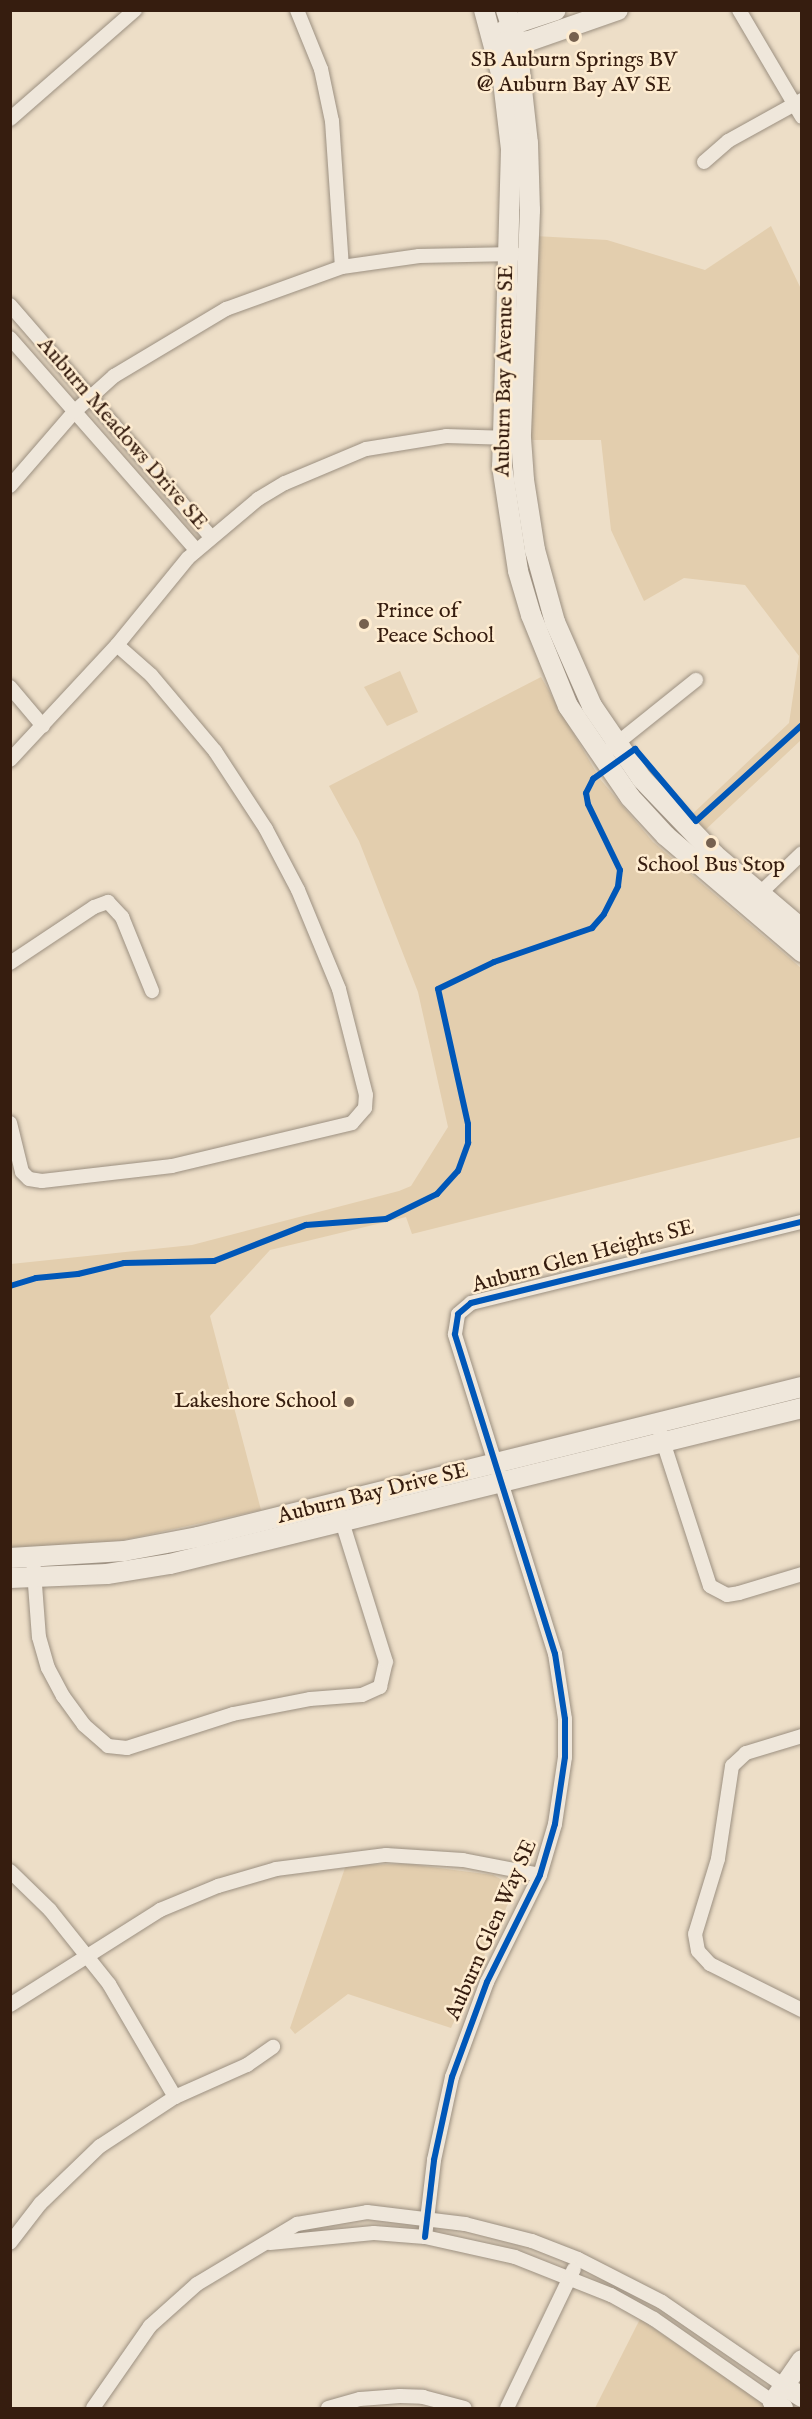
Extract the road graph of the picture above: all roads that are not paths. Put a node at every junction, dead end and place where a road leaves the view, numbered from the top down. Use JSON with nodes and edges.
{"nodes":[{"id":1,"x":135,"y":10,"type":"edge"},
{"id":2,"x":297,"y":10,"type":"edge"},
{"id":3,"x":484,"y":10,"type":"edge"},
{"id":4,"x":556,"y":10,"type":"edge"},
{"id":5,"x":618,"y":10,"type":"edge"},
{"id":6,"x":739,"y":10,"type":"edge"},
{"id":7,"x":511,"y":26,"type":"edge"},
{"id":8,"x":494,"y":40,"type":"junction"},
{"id":9,"x":799,"y":107,"type":"edge"},
{"id":10,"x":10,"y":119,"type":"edge"},
{"id":11,"x":704,"y":162,"type":"dead end"},
{"id":12,"x":507,"y":254,"type":"junction"},
{"id":13,"x":527,"y":254,"type":"junction"},
{"id":14,"x":342,"y":267,"type":"junction"},
{"id":15,"x":10,"y":305,"type":"edge"},
{"id":16,"x":10,"y":338,"type":"edge"},
{"id":17,"x":91,"y":397,"type":"junction"},
{"id":18,"x":74,"y":412,"type":"junction"},
{"id":19,"x":500,"y":438,"type":"junction"},
{"id":20,"x":521,"y":438,"type":"junction"},
{"id":21,"x":10,"y":486,"type":"edge"},
{"id":22,"x":210,"y":536,"type":"junction"},
{"id":23,"x":196,"y":550,"type":"junction"},
{"id":24,"x":117,"y":645,"type":"junction"},
{"id":25,"x":696,"y":680,"type":"dead end"},
{"id":26,"x":10,"y":687,"type":"edge"},
{"id":27,"x":43,"y":726,"type":"junction"},
{"id":28,"x":616,"y":744,"type":"junction"},
{"id":29,"x":600,"y":757,"type":"junction"},
{"id":30,"x":10,"y":760,"type":"edge"},
{"id":31,"x":801,"y":853,"type":"edge"},
{"id":32,"x":754,"y":899,"type":"junction"},
{"id":33,"x":801,"y":929,"type":"edge"},
{"id":34,"x":801,"y":952,"type":"edge"},
{"id":35,"x":10,"y":963,"type":"edge"},
{"id":36,"x":152,"y":992,"type":"dead end"},
{"id":37,"x":10,"y":1123,"type":"edge"},
{"id":38,"x":801,"y":1222,"type":"edge"},
{"id":39,"x":801,"y":1387,"type":"edge"},
{"id":40,"x":801,"y":1407,"type":"edge"},
{"id":41,"x":657,"y":1424,"type":"junction"},
{"id":42,"x":663,"y":1442,"type":"junction"},
{"id":43,"x":496,"y":1463,"type":"junction"},
{"id":44,"x":502,"y":1482,"type":"junction"},
{"id":45,"x":337,"y":1503,"type":"junction"},
{"id":46,"x":342,"y":1522,"type":"junction"},
{"id":47,"x":10,"y":1558,"type":"edge"},
{"id":48,"x":33,"y":1558,"type":"junction"},
{"id":49,"x":801,"y":1574,"type":"edge"},
{"id":50,"x":10,"y":1578,"type":"edge"},
{"id":51,"x":34,"y":1578,"type":"junction"},
{"id":52,"x":801,"y":1736,"type":"edge"},
{"id":53,"x":10,"y":1871,"type":"edge"},
{"id":54,"x":540,"y":1875,"type":"junction"},
{"id":55,"x":86,"y":1955,"type":"junction"},
{"id":56,"x":10,"y":2005,"type":"edge"},
{"id":57,"x":801,"y":2010,"type":"edge"},
{"id":58,"x":273,"y":2047,"type":"dead end"},
{"id":59,"x":175,"y":2097,"type":"junction"},
{"id":60,"x":427,"y":2218,"type":"junction"},
{"id":61,"x":425,"y":2237,"type":"junction"},
{"id":62,"x":11,"y":2241,"type":"edge"},
{"id":63,"x":267,"y":2243,"type":"junction"},
{"id":64,"x":578,"y":2259,"type":"junction"},
{"id":65,"x":571,"y":2277,"type":"junction"},
{"id":66,"x":801,"y":2360,"type":"edge"},
{"id":67,"x":784,"y":2386,"type":"junction"},
{"id":68,"x":801,"y":2397,"type":"edge"},
{"id":69,"x":778,"y":2405,"type":"edge"},
{"id":70,"x":93,"y":2409,"type":"edge"},
{"id":71,"x":328,"y":2409,"type":"edge"},
{"id":72,"x":465,"y":2409,"type":"edge"},
{"id":73,"x":507,"y":2409,"type":"edge"},
{"id":74,"x":793,"y":2409,"type":"edge"}],
"edges":[{"from":1,"to":10,"type":"street"},
{"from":2,"to":14,"type":"street"},
{"from":3,"to":8,"type":"street","name":"Auburn Bay Avenue SE"},
{"from":4,"to":7,"type":"street"},
{"from":5,"to":7,"type":"street"},
{"from":6,"to":9,"type":"street"},
{"from":7,"to":8,"type":"street"},
{"from":7,"to":13,"type":"street","name":"Auburn Bay Avenue SE"},
{"from":8,"to":12,"type":"street","name":"Auburn Bay Avenue SE"},
{"from":9,"to":11,"type":"street"},
{"from":12,"to":13,"type":"street"},
{"from":12,"to":14,"type":"street"},
{"from":12,"to":19,"type":"street","name":"Auburn Bay Avenue SE"},
{"from":13,"to":20,"type":"street","name":"Auburn Bay Avenue SE"},
{"from":14,"to":17,"type":"street"},
{"from":15,"to":17,"type":"street","name":"Auburn Meadows Drive SE"},
{"from":16,"to":18,"type":"street","name":"Auburn Meadows Drive SE"},
{"from":17,"to":18,"type":"street"},
{"from":17,"to":22,"type":"street","name":"Auburn Meadows Drive SE"},
{"from":18,"to":21,"type":"street"},
{"from":18,"to":23,"type":"street","name":"Auburn Meadows Drive SE"},
{"from":19,"to":20,"type":"street"},
{"from":19,"to":22,"type":"street"},
{"from":19,"to":29,"type":"street","name":"Auburn Bay Avenue SE"},
{"from":20,"to":28,"type":"street","name":"Auburn Bay Avenue SE"},
{"from":22,"to":23,"type":"street"},
{"from":23,"to":24,"type":"street"},
{"from":24,"to":27,"type":"street"},
{"from":24,"to":37,"type":"street"},
{"from":25,"to":28,"type":"street"},
{"from":26,"to":27,"type":"street"},
{"from":27,"to":30,"type":"street"},
{"from":28,"to":29,"type":"street"},
{"from":28,"to":32,"type":"street","name":"Auburn Bay Avenue SE"},
{"from":29,"to":32,"type":"street","name":"Auburn Bay Avenue SE"},
{"from":31,"to":32,"type":"street"},
{"from":32,"to":33,"type":"street","name":"Auburn Bay Avenue SE"},
{"from":32,"to":34,"type":"street","name":"Auburn Bay Avenue SE"},
{"from":35,"to":36,"type":"street"},
{"from":38,"to":43,"type":"street","name":"Auburn Glen Heights SE"},
{"from":39,"to":41,"type":"street","name":"Auburn Bay Drive SE"},
{"from":40,"to":42,"type":"street","name":"Auburn Bay Drive SE"},
{"from":41,"to":42,"type":"street"},
{"from":41,"to":43,"type":"street","name":"Auburn Bay Drive SE"},
{"from":42,"to":44,"type":"street","name":"Auburn Bay Drive SE"},
{"from":42,"to":49,"type":"street"},
{"from":43,"to":44,"type":"street","name":"Auburn Glen Way SE"},
{"from":43,"to":45,"type":"street","name":"Auburn Bay Drive SE"},
{"from":44,"to":46,"type":"street","name":"Auburn Bay Drive SE"},
{"from":44,"to":54,"type":"street","name":"Auburn Glen Way SE"},
{"from":45,"to":46,"type":"street"},
{"from":45,"to":48,"type":"street","name":"Auburn Bay Drive SE"},
{"from":46,"to":51,"type":"street","name":"Auburn Bay Drive SE"},
{"from":46,"to":51,"type":"street"},
{"from":47,"to":48,"type":"street","name":"Auburn Bay Drive SE"},
{"from":48,"to":51,"type":"street"},
{"from":50,"to":51,"type":"street","name":"Auburn Bay Drive SE"},
{"from":52,"to":57,"type":"street"},
{"from":53,"to":55,"type":"street"},
{"from":54,"to":55,"type":"street"},
{"from":54,"to":60,"type":"street","name":"Auburn Glen Way SE"},
{"from":55,"to":56,"type":"street"},
{"from":55,"to":59,"type":"street"},
{"from":58,"to":59,"type":"street"},
{"from":59,"to":62,"type":"street"},
{"from":60,"to":61,"type":"street","name":"Auburn Glen Way SE"},
{"from":60,"to":63,"type":"street"},
{"from":60,"to":64,"type":"street"},
{"from":61,"to":63,"type":"street"},
{"from":61,"to":65,"type":"street"},
{"from":63,"to":70,"type":"street"},
{"from":64,"to":65,"type":"street"},
{"from":64,"to":67,"type":"street"},
{"from":65,"to":69,"type":"street"},
{"from":65,"to":73,"type":"street"},
{"from":66,"to":67,"type":"street"},
{"from":67,"to":68,"type":"street"},
{"from":67,"to":69,"type":"street"},
{"from":68,"to":74,"type":"street"},
{"from":71,"to":72,"type":"street"}]}
